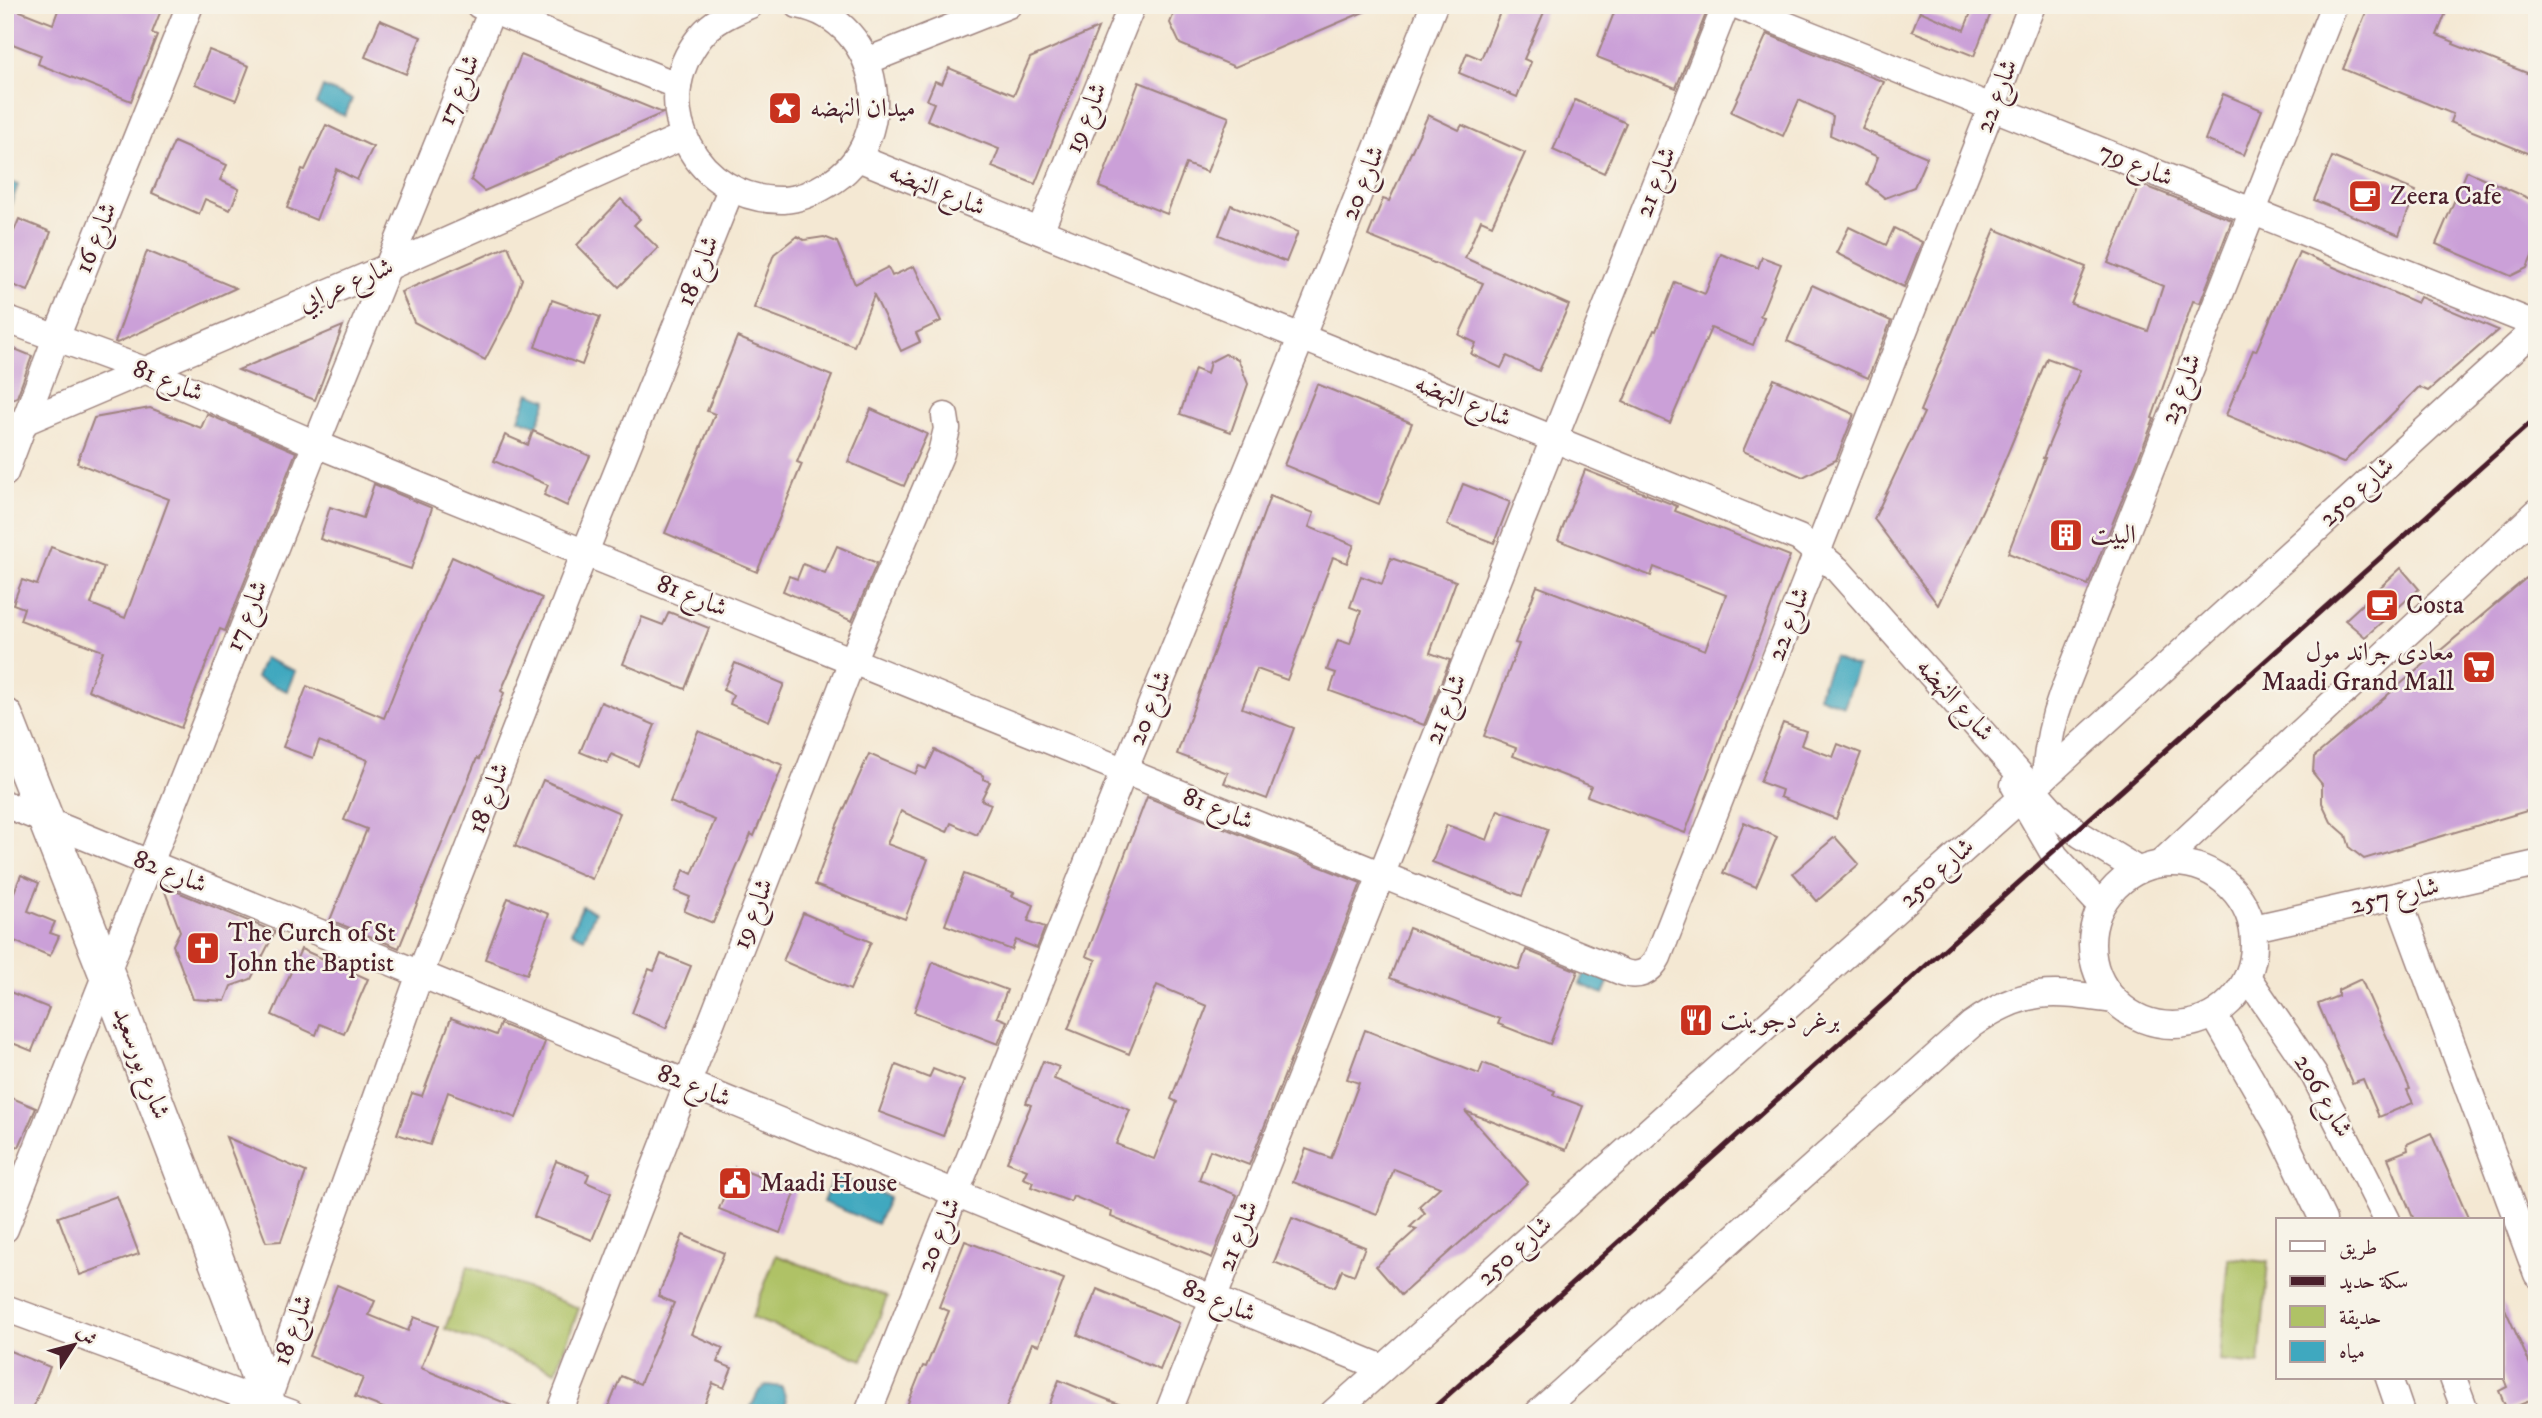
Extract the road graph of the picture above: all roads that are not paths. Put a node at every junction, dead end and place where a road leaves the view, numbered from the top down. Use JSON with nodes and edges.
{"nodes":[{"id":1,"x":190,"y":5,"type":"edge"},
{"id":2,"x":750,"y":5,"type":"edge"},
{"id":3,"x":1008,"y":5,"type":"edge"},
{"id":4,"x":1132,"y":5,"type":"edge"},
{"id":5,"x":1434,"y":5,"type":"edge"},
{"id":6,"x":1726,"y":5,"type":"edge"},
{"id":7,"x":1736,"y":5,"type":"edge"},
{"id":8,"x":2032,"y":5,"type":"edge"},
{"id":9,"x":2334,"y":5,"type":"edge"},
{"id":10,"x":804,"y":6,"type":"edge"},
{"id":11,"x":488,"y":7,"type":"edge"},
{"id":12,"x":721,"y":11,"type":"edge"},
{"id":13,"x":867,"y":61,"type":"junction"},
{"id":14,"x":678,"y":86,"type":"junction"},
{"id":15,"x":1992,"y":108,"type":"junction"},
{"id":16,"x":684,"y":136,"type":"junction"},
{"id":17,"x":858,"y":158,"type":"junction"},
{"id":18,"x":731,"y":189,"type":"junction"},
{"id":19,"x":2251,"y":211,"type":"junction"},
{"id":20,"x":1040,"y":231,"type":"junction"},
{"id":21,"x":388,"y":267,"type":"junction"},
{"id":22,"x":5,"y":319,"type":"edge"},
{"id":23,"x":2537,"y":327,"type":"edge"},
{"id":24,"x":1302,"y":337,"type":"junction"},
{"id":25,"x":56,"y":338,"type":"junction"},
{"id":26,"x":148,"y":371,"type":"junction"},
{"id":27,"x":945,"y":416,"type":"dead end"},
{"id":28,"x":15,"y":426,"type":"edge"},
{"id":29,"x":1556,"y":438,"type":"junction"},
{"id":30,"x":316,"y":443,"type":"junction"},
{"id":31,"x":5,"y":473,"type":"edge"},
{"id":32,"x":2537,"y":512,"type":"edge"},
{"id":33,"x":585,"y":552,"type":"junction"},
{"id":34,"x":1817,"y":552,"type":"junction"},
{"id":35,"x":852,"y":661,"type":"junction"},
{"id":36,"x":5,"y":716,"type":"edge"},
{"id":37,"x":1124,"y":771,"type":"junction"},
{"id":38,"x":2032,"y":788,"type":"junction"},
{"id":39,"x":5,"y":804,"type":"edge"},
{"id":40,"x":46,"y":821,"type":"junction"},
{"id":41,"x":150,"y":863,"type":"junction"},
{"id":42,"x":2537,"y":864,"type":"edge"},
{"id":43,"x":2149,"y":867,"type":"junction"},
{"id":44,"x":1380,"y":874,"type":"junction"},
{"id":45,"x":2397,"y":895,"type":"junction"},
{"id":46,"x":2101,"y":906,"type":"junction"},
{"id":47,"x":2254,"y":928,"type":"junction"},
{"id":48,"x":106,"y":972,"type":"junction"},
{"id":49,"x":420,"y":974,"type":"junction"},
{"id":50,"x":2248,"y":978,"type":"junction"},
{"id":51,"x":2114,"y":1000,"type":"junction"},
{"id":52,"x":2214,"y":1015,"type":"junction"},
{"id":53,"x":687,"y":1083,"type":"junction"},
{"id":54,"x":956,"y":1193,"type":"junction"},
{"id":55,"x":2322,"y":1218,"type":"edge"},
{"id":56,"x":2386,"y":1218,"type":"edge"},
{"id":57,"x":5,"y":1229,"type":"edge"},
{"id":58,"x":2537,"y":1273,"type":"edge"},
{"id":59,"x":1213,"y":1298,"type":"junction"},
{"id":60,"x":5,"y":1308,"type":"edge"},
{"id":61,"x":1383,"y":1368,"type":"junction"},
{"id":62,"x":2390,"y":1380,"type":"edge"},
{"id":63,"x":2454,"y":1380,"type":"edge"},
{"id":64,"x":273,"y":1410,"type":"edge"},
{"id":65,"x":559,"y":1413,"type":"edge"},
{"id":66,"x":868,"y":1413,"type":"edge"},
{"id":67,"x":1168,"y":1413,"type":"edge"},
{"id":68,"x":1333,"y":1413,"type":"edge"},
{"id":69,"x":1538,"y":1413,"type":"edge"},
{"id":70,"x":2401,"y":1413,"type":"edge"},
{"id":71,"x":2466,"y":1413,"type":"edge"}],
"edges":[{"from":1,"to":25,"type":"street","name":"شارع 16"},
{"from":2,"to":12,"type":"street"},
{"from":3,"to":13,"type":"street"},
{"from":4,"to":20,"type":"street","name":"شارع 19"},
{"from":5,"to":24,"type":"street","name":"شارع 20"},
{"from":6,"to":29,"type":"street","name":"شارع 21"},
{"from":7,"to":15,"type":"street","name":"شارع 79"},
{"from":8,"to":15,"type":"street","name":"شارع 22"},
{"from":9,"to":19,"type":"street","name":"شارع 23"},
{"from":10,"to":13,"type":"street"},
{"from":11,"to":14,"type":"street"},
{"from":11,"to":21,"type":"street","name":"شارع 17"},
{"from":12,"to":14,"type":"street"},
{"from":13,"to":17,"type":"street"},
{"from":14,"to":16,"type":"street"},
{"from":15,"to":19,"type":"street","name":"شارع 79"},
{"from":15,"to":34,"type":"street","name":"شارع 22"},
{"from":16,"to":18,"type":"street"},
{"from":16,"to":21,"type":"street","name":"شارع عرابي"},
{"from":17,"to":18,"type":"street"},
{"from":17,"to":20,"type":"street","name":"شارع النهضه"},
{"from":18,"to":33,"type":"street","name":"شارع 18"},
{"from":19,"to":23,"type":"street","name":"شارع 79"},
{"from":19,"to":38,"type":"street","name":"شارع 23"},
{"from":20,"to":24,"type":"street","name":"شارع النهضه"},
{"from":21,"to":26,"type":"street","name":"شارع عرابي"},
{"from":21,"to":30,"type":"street","name":"شارع 17"},
{"from":22,"to":25,"type":"street","name":"شارع 81"},
{"from":23,"to":38,"type":"street","name":"شارع 250"},
{"from":24,"to":29,"type":"street","name":"شارع النهضه"},
{"from":24,"to":37,"type":"street","name":"شارع 20"},
{"from":25,"to":26,"type":"street","name":"شارع 81"},
{"from":25,"to":28,"type":"street","name":"شارع 16"},
{"from":26,"to":28,"type":"street","name":"شارع عرابي"},
{"from":26,"to":30,"type":"street","name":"شارع 81"},
{"from":27,"to":35,"type":"street","name":"شارع 19"},
{"from":28,"to":31,"type":"street","name":"شارع 16"},
{"from":29,"to":34,"type":"street","name":"شارع النهضه"},
{"from":29,"to":44,"type":"street","name":"شارع 21"},
{"from":30,"to":33,"type":"street","name":"شارع 81"},
{"from":30,"to":41,"type":"street","name":"شارع 17"},
{"from":32,"to":43,"type":"street"},
{"from":33,"to":35,"type":"street","name":"شارع 81"},
{"from":33,"to":49,"type":"street","name":"شارع 18"},
{"from":34,"to":38,"type":"street","name":"شارع النهضه"},
{"from":34,"to":44,"type":"street","name":"شارع 22"},
{"from":35,"to":37,"type":"street","name":"شارع 81"},
{"from":35,"to":53,"type":"street","name":"شارع 19"},
{"from":36,"to":40,"type":"main road","name":"شارع بورسعيد"},
{"from":37,"to":44,"type":"street","name":"شارع 81"},
{"from":37,"to":54,"type":"street","name":"شارع 20"},
{"from":38,"to":43,"type":"street","name":"شارع النهضه"},
{"from":38,"to":46,"type":"street","name":"شارع النهضه"},
{"from":38,"to":61,"type":"street","name":"شارع 250"},
{"from":39,"to":40,"type":"street","name":"شارع 82"},
{"from":40,"to":41,"type":"street","name":"شارع 82"},
{"from":40,"to":48,"type":"main road","name":"شارع بورسعيد"},
{"from":41,"to":48,"type":"street","name":"شارع 17"},
{"from":41,"to":49,"type":"street","name":"شارع 82"},
{"from":42,"to":45,"type":"street","name":"شارع 257"},
{"from":43,"to":46,"type":"street"},
{"from":43,"to":47,"type":"street"},
{"from":44,"to":59,"type":"street","name":"شارع 21"},
{"from":45,"to":47,"type":"street","name":"شارع 257"},
{"from":45,"to":58,"type":"street"},
{"from":46,"to":51,"type":"street"},
{"from":47,"to":50,"type":"street"},
{"from":48,"to":57,"type":"street","name":"شارع 17"},
{"from":48,"to":64,"type":"main road","name":"شارع بورسعيد"},
{"from":49,"to":53,"type":"street","name":"شارع 82"},
{"from":49,"to":64,"type":"street","name":"شارع 18"},
{"from":50,"to":52,"type":"street"},
{"from":50,"to":56,"type":"street","name":"شارع 206"},
{"from":51,"to":52,"type":"street"},
{"from":51,"to":69,"type":"street"},
{"from":52,"to":55,"type":"street","name":"شارع 206"},
{"from":53,"to":54,"type":"street","name":"شارع 82"},
{"from":53,"to":65,"type":"street","name":"شارع 19"},
{"from":54,"to":59,"type":"street","name":"شارع 82"},
{"from":54,"to":66,"type":"street","name":"شارع 20"},
{"from":59,"to":61,"type":"street","name":"شارع 82"},
{"from":59,"to":67,"type":"street","name":"شارع 21"},
{"from":60,"to":64,"type":"street"},
{"from":61,"to":68,"type":"street","name":"شارع 250"},
{"from":62,"to":70,"type":"street"},
{"from":63,"to":71,"type":"street"}]}
